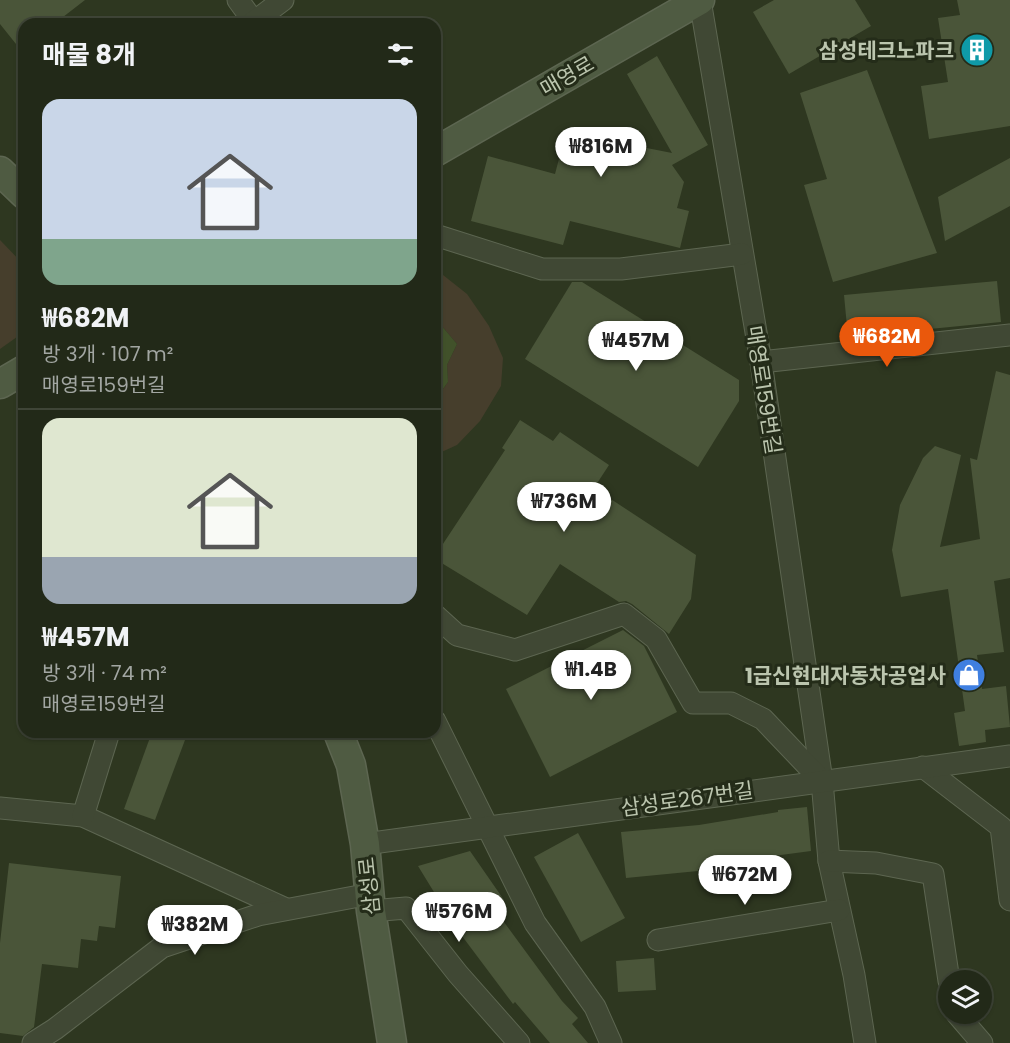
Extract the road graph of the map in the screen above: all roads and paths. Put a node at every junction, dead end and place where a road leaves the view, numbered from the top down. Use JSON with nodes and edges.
{"nodes":[{"id":1,"x":238,"y":0,"type":"edge"},
{"id":2,"x":283,"y":0,"type":"edge"},
{"id":3,"x":700,"y":0,"type":"edge"},
{"id":4,"x":249,"y":18,"type":"edge"},
{"id":5,"x":259,"y":18,"type":"edge"},
{"id":6,"x":441,"y":149,"type":"edge"},
{"id":7,"x":0,"y":171,"type":"edge"},
{"id":8,"x":18,"y":188,"type":"edge"},
{"id":9,"x":441,"y":236,"type":"edge"},
{"id":10,"x":742,"y":254,"type":"junction"},
{"id":11,"x":1010,"y":335,"type":"edge"},
{"id":12,"x":761,"y":362,"type":"junction"},
{"id":13,"x":18,"y":374,"type":"edge"},
{"id":14,"x":0,"y":384,"type":"edge"},
{"id":15,"x":441,"y":620,"type":"edge"},
{"id":16,"x":441,"y":733,"type":"edge"},
{"id":17,"x":107,"y":738,"type":"edge"},
{"id":18,"x":340,"y":738,"type":"edge"},
{"id":19,"x":1010,"y":756,"type":"edge"},
{"id":20,"x":922,"y":767,"type":"junction"},
{"id":21,"x":822,"y":781,"type":"junction"},
{"id":22,"x":0,"y":808,"type":"edge"},
{"id":23,"x":83,"y":816,"type":"junction"},
{"id":24,"x":486,"y":826,"type":"junction"},
{"id":25,"x":365,"y":844,"type":"junction"},
{"id":26,"x":829,"y":861,"type":"junction"},
{"id":27,"x":1010,"y":900,"type":"edge"},
{"id":28,"x":371,"y":903,"type":"junction"},
{"id":29,"x":286,"y":909,"type":"junction"},
{"id":30,"x":839,"y":910,"type":"junction"},
{"id":31,"x":658,"y":940,"type":"dead end"},
{"id":32,"x":948,"y":970,"type":"edge"},
{"id":33,"x":966,"y":1024,"type":"edge"},
{"id":34,"x":33,"y":1043,"type":"edge"},
{"id":35,"x":392,"y":1043,"type":"edge"},
{"id":36,"x":519,"y":1043,"type":"edge"},
{"id":37,"x":611,"y":1043,"type":"edge"},
{"id":38,"x":865,"y":1043,"type":"edge"},
{"id":39,"x":982,"y":1043,"type":"edge"}],
"edges":[{"from":1,"to":4,"type":"street"},
{"from":2,"to":5,"type":"street"},
{"from":3,"to":6,"type":"street","name":"매영로"},
{"from":3,"to":10,"type":"street","name":"매영로159번길"},
{"from":7,"to":8,"type":"street"},
{"from":9,"to":10,"type":"street"},
{"from":10,"to":12,"type":"street","name":"매영로159번길"},
{"from":11,"to":12,"type":"street"},
{"from":12,"to":21,"type":"street","name":"매영로159번길"},
{"from":13,"to":14,"type":"street"},
{"from":15,"to":21,"type":"street"},
{"from":16,"to":24,"type":"street"},
{"from":17,"to":23,"type":"street"},
{"from":18,"to":25,"type":"street","name":"삼성로"},
{"from":19,"to":20,"type":"street","name":"삼성로267번길"},
{"from":20,"to":21,"type":"street","name":"삼성로267번길"},
{"from":20,"to":27,"type":"street"},
{"from":21,"to":24,"type":"street","name":"삼성로267번길"},
{"from":21,"to":26,"type":"street","name":"매영로159번길"},
{"from":22,"to":23,"type":"street"},
{"from":23,"to":29,"type":"street"},
{"from":24,"to":25,"type":"street","name":"삼성로267번길"},
{"from":24,"to":37,"type":"street"},
{"from":25,"to":28,"type":"street","name":"삼성로"},
{"from":26,"to":30,"type":"street","name":"매영로159번길"},
{"from":26,"to":32,"type":"street"},
{"from":28,"to":29,"type":"street"},
{"from":28,"to":35,"type":"street","name":"삼성로"},
{"from":28,"to":36,"type":"street"},
{"from":29,"to":34,"type":"street"},
{"from":30,"to":31,"type":"street"},
{"from":30,"to":38,"type":"street","name":"매영로159번길"},
{"from":33,"to":39,"type":"street"}]}
